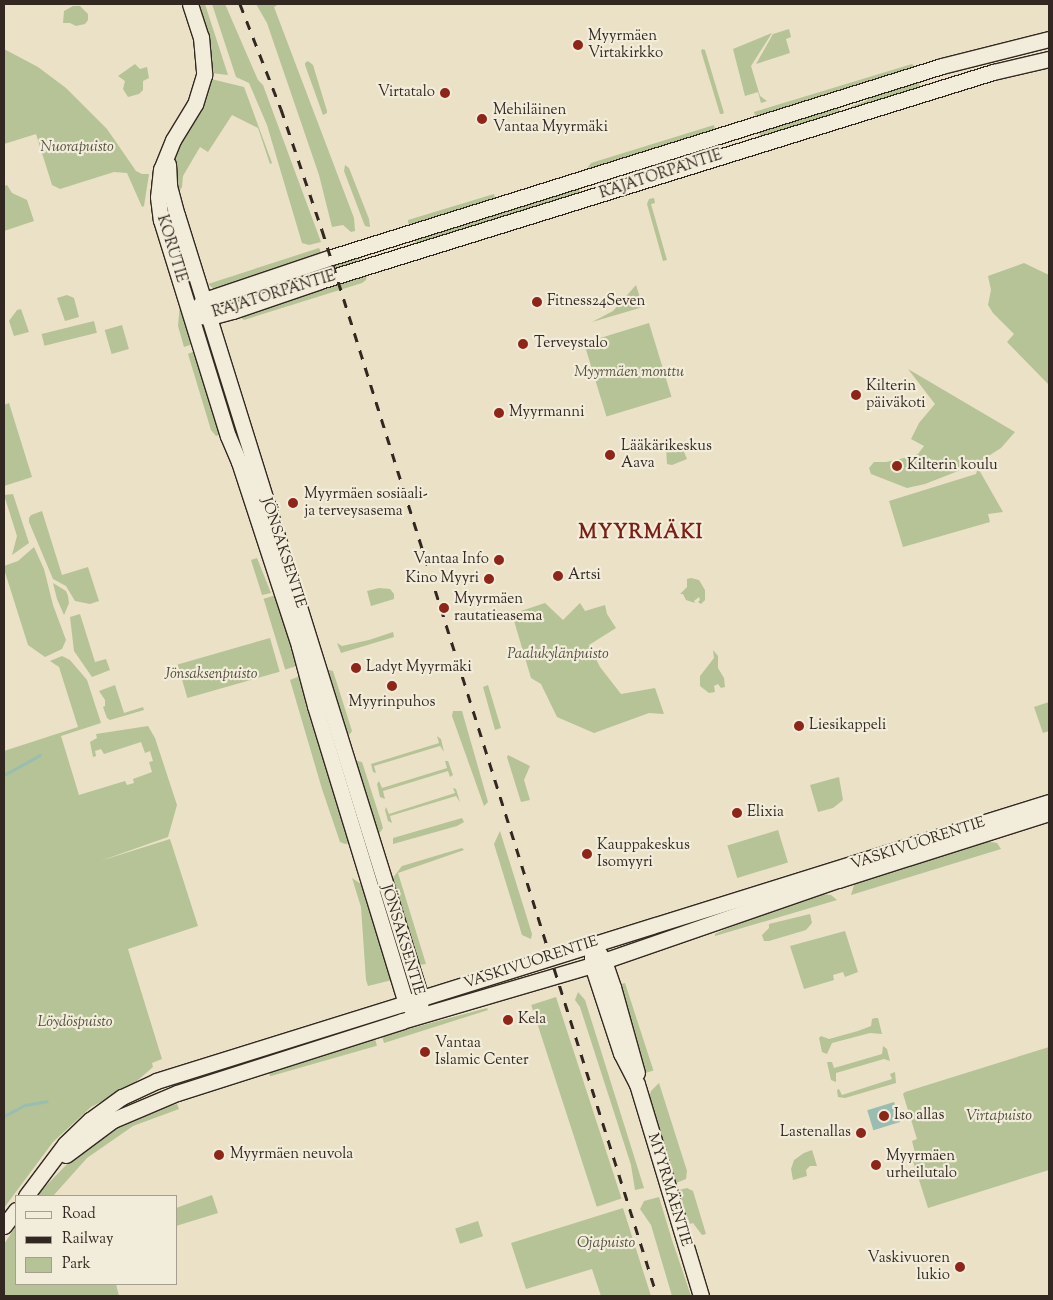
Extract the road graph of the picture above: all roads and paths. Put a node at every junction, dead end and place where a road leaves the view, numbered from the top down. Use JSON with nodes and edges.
{"nodes":[{"id":1,"x":191,"y":6,"type":"edge"},
{"id":2,"x":1049,"y":39,"type":"edge"},
{"id":3,"x":1049,"y":59,"type":"edge"},
{"id":4,"x":168,"y":155,"type":"junction"},
{"id":5,"x":204,"y":300,"type":"junction"},
{"id":6,"x":191,"y":314,"type":"junction"},
{"id":7,"x":210,"y":318,"type":"junction"},
{"id":8,"x":1049,"y":802,"type":"edge"},
{"id":9,"x":1049,"y":814,"type":"edge"},
{"id":10,"x":593,"y":943,"type":"junction"},
{"id":11,"x":598,"y":963,"type":"junction"},
{"id":12,"x":422,"y":998,"type":"junction"},
{"id":13,"x":406,"y":1003,"type":"junction"},
{"id":14,"x":420,"y":1016,"type":"junction"},
{"id":15,"x":43,"y":1176,"type":"junction"},
{"id":16,"x":27,"y":1195,"type":"edge"},
{"id":17,"x":15,"y":1211,"type":"edge"},
{"id":18,"x":4,"y":1226,"type":"edge"},
{"id":19,"x":701,"y":1296,"type":"edge"}],
"edges":[{"from":1,"to":4,"type":"main road","name":"KORUTIE"},
{"from":2,"to":5,"type":"main road","name":"RAJATORPANTIE"},
{"from":3,"to":7,"type":"main road","name":"RAJATORPANTIE"},
{"from":4,"to":5,"type":"main road","name":"KORUTIE"},
{"from":4,"to":6,"type":"main road","name":"KORUTIE"},
{"from":5,"to":6,"type":"main road","name":"RAJATORPANTIE"},
{"from":5,"to":7,"type":"main road","name":"JÖNSAKSENTIE"},
{"from":6,"to":7,"type":"main road","name":"RAJATORPANTIE"},
{"from":6,"to":13,"type":"main road","name":"JÖNSAKSENTIE"},
{"from":7,"to":12,"type":"main road","name":"JÖNSAKSENTIE"},
{"from":8,"to":10,"type":"main road","name":"VASKIVUORENTIE"},
{"from":9,"to":11,"type":"main road","name":"VASKIVUORENTIE"},
{"from":10,"to":11,"type":"main road","name":"MYYRMÄENTIE"},
{"from":10,"to":12,"type":"main road","name":"VASKIVUORENTIE"},
{"from":11,"to":14,"type":"main road","name":"VASKIVUORENTIE"},
{"from":11,"to":19,"type":"main road","name":"MYYRMÄENTIE"},
{"from":12,"to":13,"type":"main road","name":"VASKIVUORENTIE"},
{"from":12,"to":14,"type":"main road","name":"JÖNSAKSENTIE"},
{"from":13,"to":14,"type":"main road","name":"JÖNSAKSENTIE"},
{"from":13,"to":15,"type":"main road","name":"VASKIVUORENTIE"},
{"from":14,"to":15,"type":"main road","name":"VASKIVUORENTIE"},
{"from":15,"to":16,"type":"main road","name":"VASKIVUORENTIE"},
{"from":17,"to":18,"type":"main road"}]}
